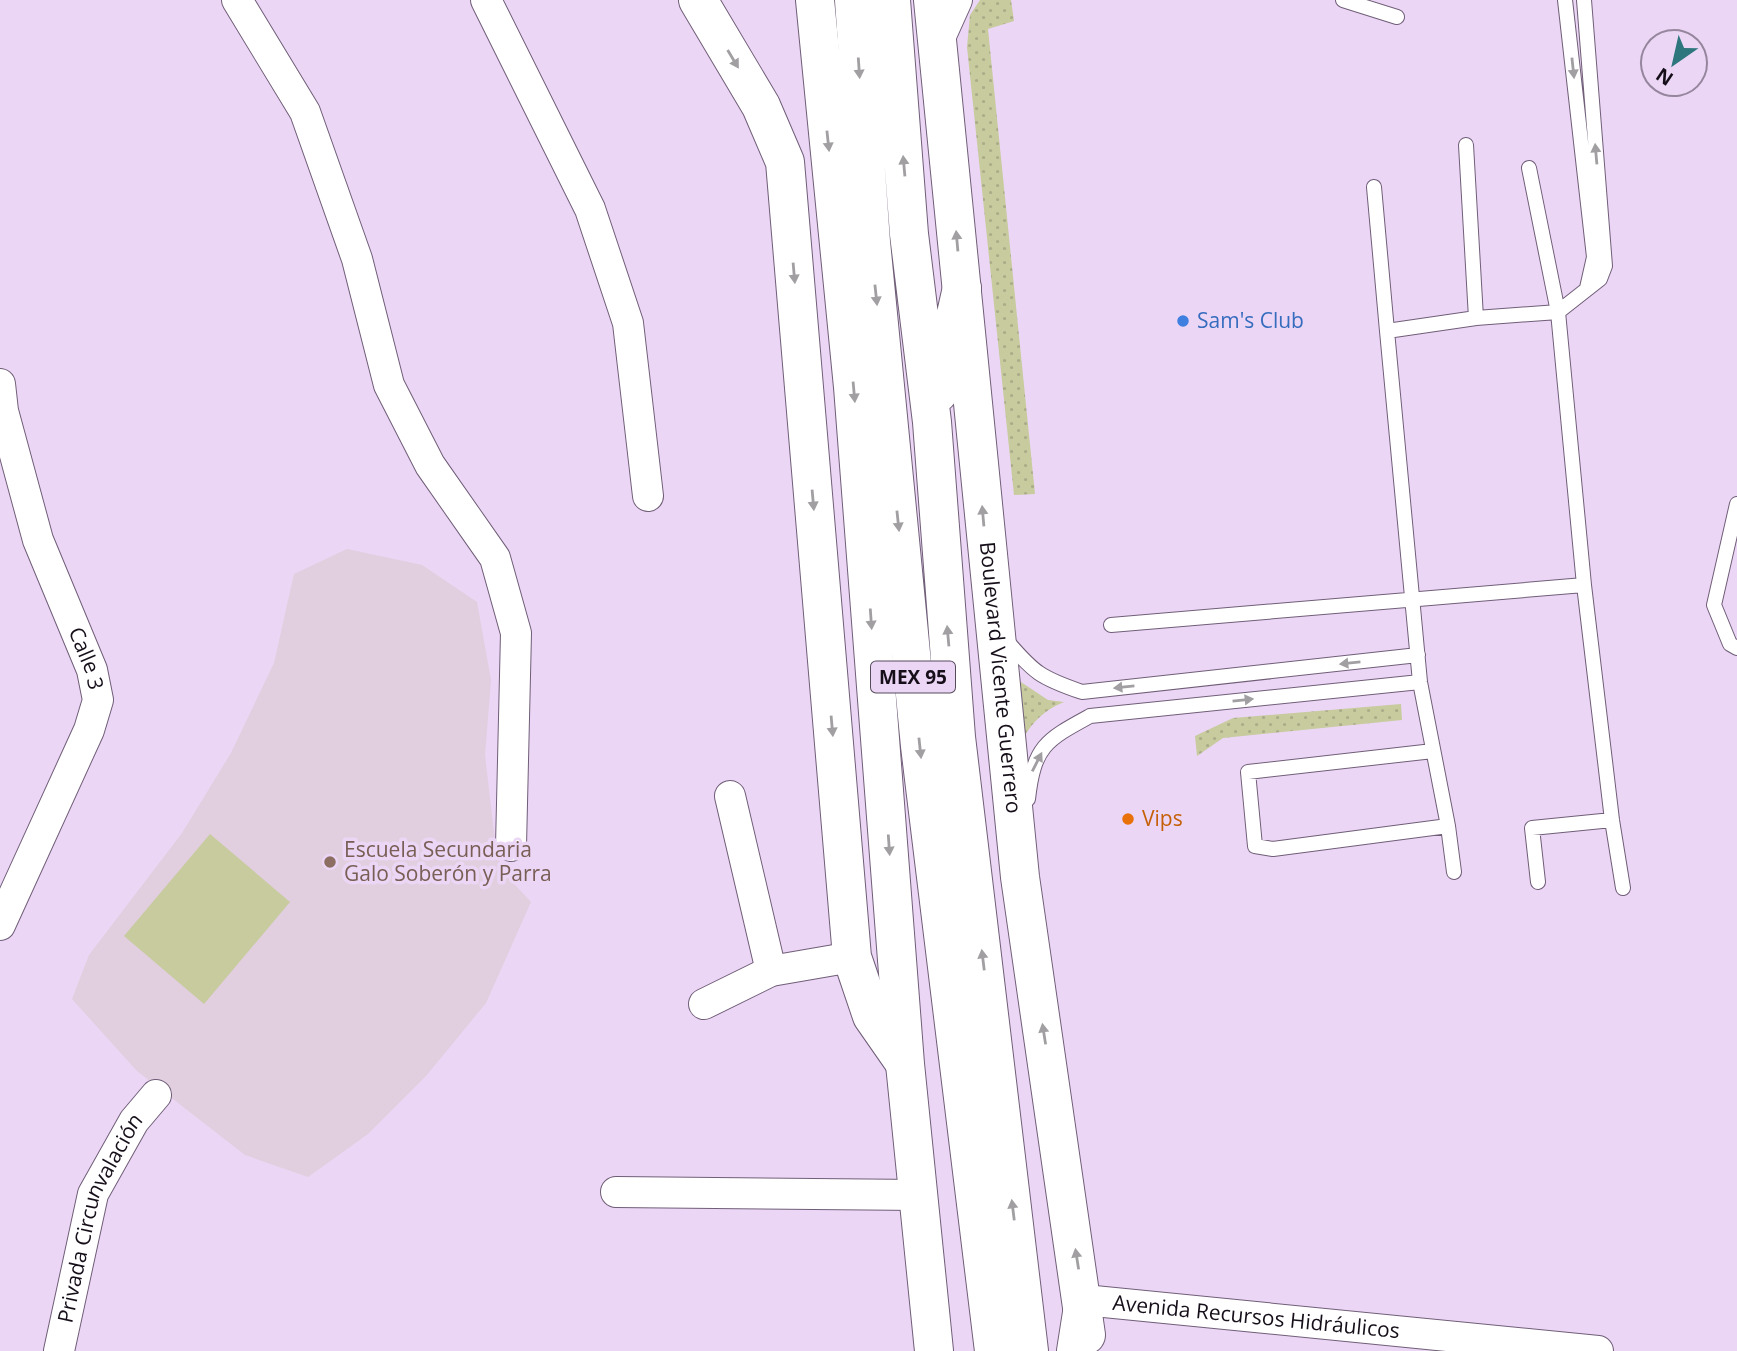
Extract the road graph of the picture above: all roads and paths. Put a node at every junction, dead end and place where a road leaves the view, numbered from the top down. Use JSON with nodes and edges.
{"nodes":[{"id":1,"x":237,"y":0,"type":"edge"},
{"id":2,"x":486,"y":0,"type":"edge"},
{"id":3,"x":698,"y":0,"type":"edge"},
{"id":4,"x":815,"y":0,"type":"edge"},
{"id":5,"x":854,"y":0,"type":"edge"},
{"id":6,"x":891,"y":0,"type":"edge"},
{"id":7,"x":933,"y":0,"type":"edge"},
{"id":8,"x":957,"y":0,"type":"edge"},
{"id":9,"x":1343,"y":0,"type":"edge"},
{"id":10,"x":1565,"y":0,"type":"edge"},
{"id":11,"x":1584,"y":0,"type":"edge"},
{"id":12,"x":1397,"y":17,"type":"dead end"},
{"id":13,"x":939,"y":40,"type":"junction"},
{"id":14,"x":1466,"y":145,"type":"dead end"},
{"id":15,"x":1529,"y":168,"type":"dead end"},
{"id":16,"x":1374,"y":187,"type":"dead end"},
{"id":17,"x":962,"y":288,"type":"junction"},
{"id":18,"x":1587,"y":288,"type":"junction"},
{"id":19,"x":1558,"y":312,"type":"junction"},
{"id":20,"x":1476,"y":318,"type":"junction"},
{"id":21,"x":1387,"y":331,"type":"junction"},
{"id":22,"x":0,"y":384,"type":"edge"},
{"id":23,"x":932,"y":422,"type":"junction"},
{"id":24,"x":648,"y":496,"type":"dead end"},
{"id":25,"x":1737,"y":504,"type":"edge"},
{"id":26,"x":1584,"y":585,"type":"junction"},
{"id":27,"x":1412,"y":601,"type":"junction"},
{"id":28,"x":993,"y":625,"type":"junction"},
{"id":29,"x":1111,"y":625,"type":"dead end"},
{"id":30,"x":1737,"y":648,"type":"edge"},
{"id":31,"x":1418,"y":655,"type":"junction"},
{"id":32,"x":1420,"y":682,"type":"junction"},
{"id":33,"x":1082,"y":692,"type":"junction"},
{"id":34,"x":1090,"y":716,"type":"junction"},
{"id":35,"x":1433,"y":751,"type":"junction"},
{"id":36,"x":730,"y":796,"type":"dead end"},
{"id":37,"x":1612,"y":820,"type":"junction"},
{"id":38,"x":1448,"y":826,"type":"junction"},
{"id":39,"x":511,"y":846,"type":"dead end"},
{"id":40,"x":1454,"y":872,"type":"dead end"},
{"id":41,"x":1020,"y":877,"type":"junction"},
{"id":42,"x":1538,"y":882,"type":"dead end"},
{"id":43,"x":1623,"y":888,"type":"dead end"},
{"id":44,"x":0,"y":925,"type":"edge"},
{"id":45,"x":852,"y":957,"type":"junction"},
{"id":46,"x":771,"y":971,"type":"junction"},
{"id":47,"x":704,"y":1004,"type":"dead end"},
{"id":48,"x":905,"y":1064,"type":"junction"},
{"id":49,"x":156,"y":1095,"type":"dead end"},
{"id":50,"x":616,"y":1192,"type":"dead end"},
{"id":51,"x":919,"y":1195,"type":"junction"},
{"id":52,"x":1084,"y":1300,"type":"junction"},
{"id":53,"x":59,"y":1351,"type":"edge"},
{"id":54,"x":934,"y":1351,"type":"edge"},
{"id":55,"x":994,"y":1351,"type":"edge"},
{"id":56,"x":1030,"y":1351,"type":"edge"},
{"id":57,"x":1076,"y":1351,"type":"edge"},
{"id":58,"x":1088,"y":1351,"type":"edge"},
{"id":59,"x":1598,"y":1351,"type":"edge"}],
"edges":[{"from":1,"to":39,"type":"street"},
{"from":2,"to":24,"type":"street"},
{"from":3,"to":45,"type":"main road","one_way":true},
{"from":4,"to":48,"type":"main road","one_way":true},
{"from":5,"to":55,"type":"main road","number":"MEX 95","one_way":true},
{"from":23,"to":6,"type":"main road","name":"Boulevard Vicente Guerrero","number":"MEX 95","one_way":true},
{"from":7,"to":13,"type":"main road","name":"Boulevard Vicente Guerrero"},
{"from":8,"to":13,"type":"street"},
{"from":9,"to":12,"type":"lane"},
{"from":10,"to":18,"type":"lane","one_way":true},
{"from":18,"to":11,"type":"lane","one_way":true},
{"from":17,"to":13,"type":"main road","name":"Boulevard Vicente Guerrero","one_way":true},
{"from":14,"to":20,"type":"lane"},
{"from":15,"to":19,"type":"lane"},
{"from":16,"to":21,"type":"lane"},
{"from":17,"to":23,"type":"main road"},
{"from":28,"to":17,"type":"main road","name":"Boulevard Vicente Guerrero","one_way":true},
{"from":18,"to":19,"type":"lane"},
{"from":19,"to":20,"type":"lane"},
{"from":19,"to":26,"type":"lane"},
{"from":20,"to":21,"type":"lane"},
{"from":21,"to":27,"type":"lane"},
{"from":22,"to":44,"type":"street","name":"Calle 3"},
{"from":56,"to":23,"type":"main road","name":"Boulevard Vicente Guerrero","number":"MEX 95","one_way":true},
{"from":25,"to":30,"type":"lane"},
{"from":26,"to":27,"type":"lane"},
{"from":26,"to":37,"type":"lane"},
{"from":27,"to":29,"type":"lane"},
{"from":27,"to":31,"type":"lane"},
{"from":28,"to":33,"type":"lane"},
{"from":28,"to":41,"type":"main road","name":"Boulevard Vicente Guerrero"},
{"from":31,"to":32,"type":"lane"},
{"from":31,"to":33,"type":"lane","one_way":true},
{"from":34,"to":32,"type":"lane","one_way":true},
{"from":32,"to":35,"type":"lane"},
{"from":33,"to":34,"type":"lane"},
{"from":41,"to":34,"type":"lane","one_way":true},
{"from":35,"to":38,"type":"lane"},
{"from":35,"to":38,"type":"lane"},
{"from":36,"to":46,"type":"street"},
{"from":37,"to":42,"type":"lane"},
{"from":37,"to":43,"type":"lane"},
{"from":38,"to":40,"type":"lane"},
{"from":52,"to":41,"type":"main road","name":"Boulevard Vicente Guerrero","one_way":true},
{"from":45,"to":46,"type":"street"},
{"from":45,"to":48,"type":"main road"},
{"from":46,"to":47,"type":"street"},
{"from":48,"to":51,"type":"main road"},
{"from":49,"to":53,"type":"street","name":"Privada Circunvalación"},
{"from":50,"to":51,"type":"street"},
{"from":51,"to":54,"type":"main road"},
{"from":52,"to":57,"type":"main road"},
{"from":52,"to":58,"type":"main road","name":"Boulevard Vicente Guerrero"},
{"from":52,"to":59,"type":"street","name":"Avenida Recursos Hidráulicos"}]}
